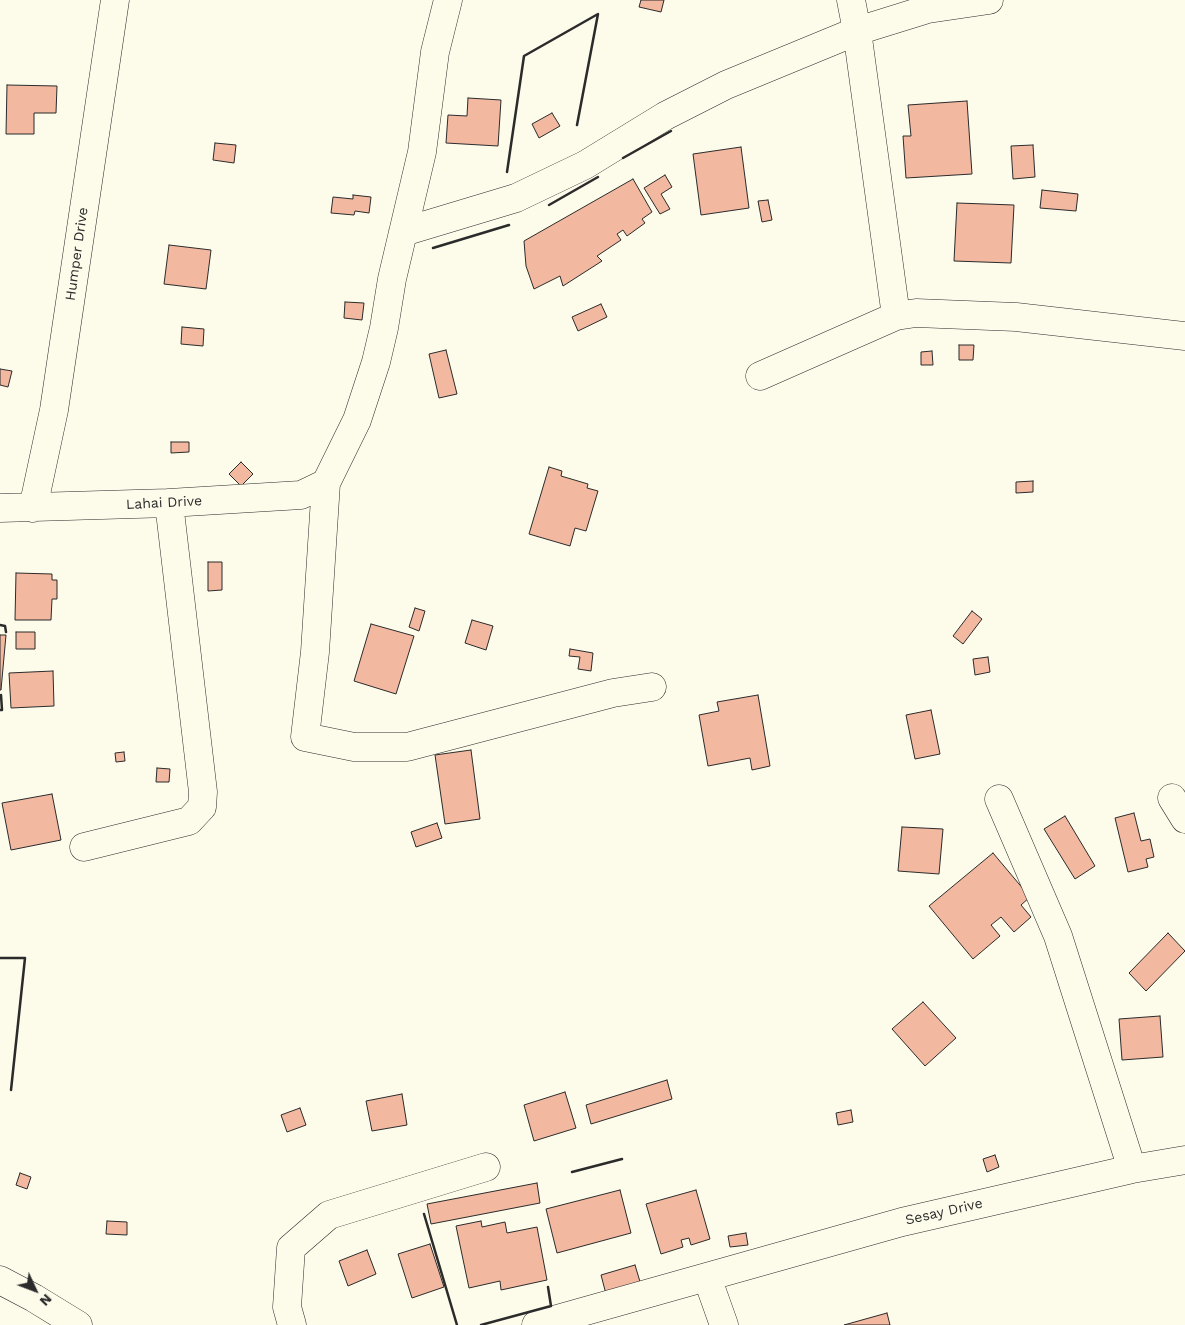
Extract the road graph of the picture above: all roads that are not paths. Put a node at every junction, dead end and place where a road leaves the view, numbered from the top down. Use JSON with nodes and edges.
{"nodes":[{"id":1,"x":115,"y":0,"type":"edge"},
{"id":2,"x":448,"y":0,"type":"edge"},
{"id":3,"x":851,"y":0,"type":"edge"},
{"id":4,"x":988,"y":0,"type":"edge"},
{"id":5,"x":857,"y":32,"type":"junction"},
{"id":6,"x":403,"y":232,"type":"junction"},
{"id":7,"x":896,"y":316,"type":"junction"},
{"id":8,"x":1185,"y":336,"type":"edge"},
{"id":9,"x":760,"y":376,"type":"dead end"},
{"id":10,"x":326,"y":483,"type":"junction"},
{"id":11,"x":169,"y":503,"type":"junction"},
{"id":12,"x":0,"y":508,"type":"edge"},
{"id":13,"x":33,"y":508,"type":"junction"},
{"id":14,"x":652,"y":688,"type":"dead end"},
{"id":15,"x":999,"y":799,"type":"dead end"},
{"id":16,"x":84,"y":848,"type":"dead end"},
{"id":17,"x":1185,"y":1160,"type":"edge"},
{"id":18,"x":486,"y":1167,"type":"dead end"},
{"id":19,"x":1132,"y":1169,"type":"junction"},
{"id":20,"x":707,"y":1277,"type":"junction"},
{"id":21,"x":0,"y":1280,"type":"edge"},
{"id":22,"x":78,"y":1325,"type":"edge"},
{"id":23,"x":292,"y":1325,"type":"edge"},
{"id":24,"x":536,"y":1325,"type":"edge"},
{"id":25,"x":724,"y":1325,"type":"edge"}],
"edges":[{"from":1,"to":13,"type":"street","name":"Humper Drive"},
{"from":2,"to":6,"type":"street"},
{"from":3,"to":5,"type":"street"},
{"from":4,"to":5,"type":"street"},
{"from":5,"to":6,"type":"street"},
{"from":5,"to":7,"type":"street"},
{"from":6,"to":10,"type":"street"},
{"from":7,"to":8,"type":"street"},
{"from":7,"to":9,"type":"street"},
{"from":10,"to":11,"type":"street","name":"Lahai Drive"},
{"from":10,"to":14,"type":"street"},
{"from":11,"to":13,"type":"street","name":"Lahai Drive"},
{"from":11,"to":16,"type":"street"},
{"from":12,"to":13,"type":"street","name":"Lahai Drive"},
{"from":15,"to":19,"type":"street"},
{"from":17,"to":19,"type":"street","name":"Sesay Drive"},
{"from":18,"to":23,"type":"street"},
{"from":19,"to":20,"type":"street","name":"Sesay Drive"},
{"from":20,"to":24,"type":"street","name":"Sesay Drive"},
{"from":20,"to":25,"type":"street"},
{"from":21,"to":22,"type":"street"}]}
